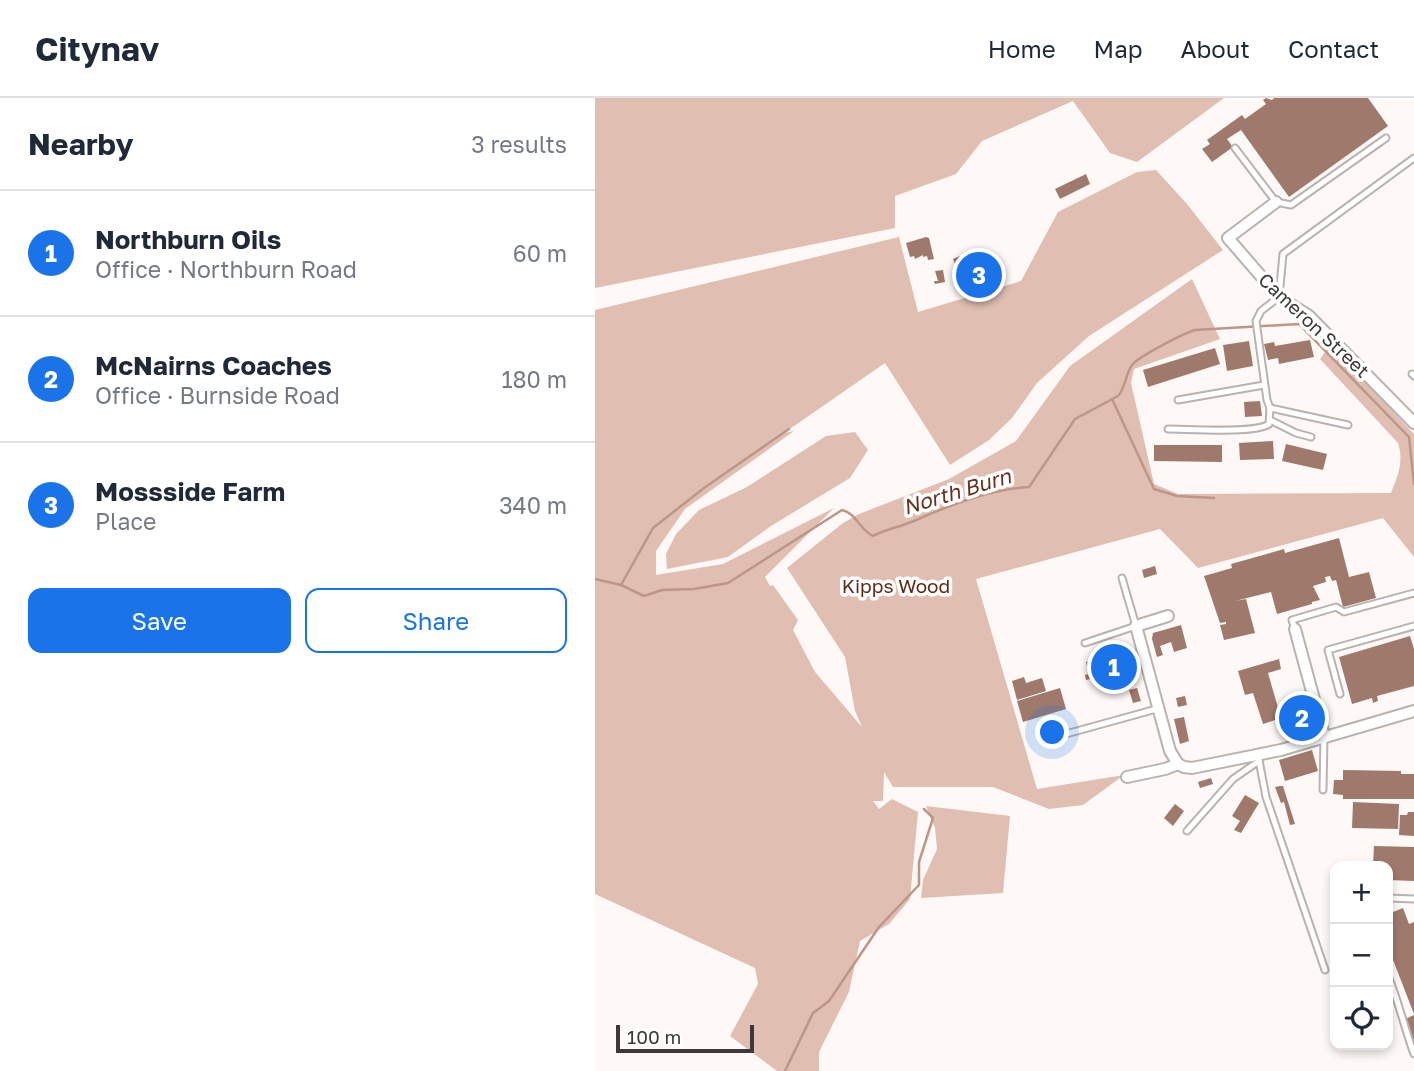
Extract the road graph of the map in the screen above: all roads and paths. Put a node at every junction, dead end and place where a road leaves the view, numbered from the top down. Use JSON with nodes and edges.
{"nodes":[{"id":1,"x":1386,"y":138,"type":"dead end"},
{"id":2,"x":1235,"y":148,"type":"dead end"},
{"id":3,"x":1414,"y":158,"type":"edge"},
{"id":4,"x":1276,"y":202,"type":"junction"},
{"id":5,"x":1279,"y":297,"type":"junction"},
{"id":6,"x":1265,"y":385,"type":"junction"},
{"id":7,"x":1178,"y":400,"type":"dead end"},
{"id":8,"x":1270,"y":408,"type":"junction"},
{"id":9,"x":1270,"y":420,"type":"junction"},
{"id":10,"x":1414,"y":423,"type":"edge"},
{"id":11,"x":1348,"y":425,"type":"dead end"},
{"id":12,"x":1168,"y":429,"type":"dead end"},
{"id":13,"x":1311,"y":437,"type":"dead end"},
{"id":14,"x":1122,"y":578,"type":"dead end"},
{"id":15,"x":1414,"y":593,"type":"edge"},
{"id":16,"x":1168,"y":616,"type":"dead end"},
{"id":17,"x":1136,"y":626,"type":"junction"},
{"id":18,"x":1414,"y":626,"type":"edge"},
{"id":19,"x":1295,"y":629,"type":"joint"},
{"id":20,"x":1085,"y":643,"type":"dead end"},
{"id":21,"x":1340,"y":694,"type":"dead end"},
{"id":22,"x":1160,"y":708,"type":"junction"},
{"id":23,"x":1414,"y":711,"type":"edge"},
{"id":24,"x":1066,"y":733,"type":"dead end"},
{"id":25,"x":1324,"y":736,"type":"junction"},
{"id":26,"x":1259,"y":758,"type":"junction"},
{"id":27,"x":1178,"y":764,"type":"junction"},
{"id":28,"x":1127,"y":777,"type":"dead end"},
{"id":29,"x":1323,"y":790,"type":"dead end"},
{"id":30,"x":1187,"y":831,"type":"dead end"},
{"id":31,"x":1393,"y":898,"type":"edge"},
{"id":32,"x":1414,"y":899,"type":"edge"},
{"id":33,"x":1325,"y":970,"type":"dead end"},
{"id":34,"x":1393,"y":987,"type":"edge"},
{"id":35,"x":1414,"y":1054,"type":"edge"}],
"edges":[{"from":1,"to":4,"type":"lane"},
{"from":2,"to":4,"type":"lane"},
{"from":3,"to":5,"type":"lane"},
{"from":4,"to":5,"type":"street","name":"Cameron Street"},
{"from":5,"to":6,"type":"lane"},
{"from":5,"to":10,"type":"street","name":"Cameron Street"},
{"from":6,"to":7,"type":"lane"},
{"from":6,"to":8,"type":"lane"},
{"from":8,"to":9,"type":"lane"},
{"from":8,"to":11,"type":"lane"},
{"from":9,"to":12,"type":"lane"},
{"from":9,"to":13,"type":"lane"},
{"from":14,"to":17,"type":"lane"},
{"from":15,"to":19,"type":"lane"},
{"from":16,"to":17,"type":"street"},
{"from":17,"to":20,"type":"lane"},
{"from":17,"to":22,"type":"street"},
{"from":18,"to":21,"type":"lane"},
{"from":19,"to":25,"type":"street"},
{"from":22,"to":24,"type":"lane"},
{"from":22,"to":27,"type":"street"},
{"from":23,"to":25,"type":"street"},
{"from":25,"to":26,"type":"street"},
{"from":25,"to":29,"type":"lane"},
{"from":26,"to":27,"type":"street"},
{"from":26,"to":30,"type":"lane"},
{"from":26,"to":33,"type":"lane"},
{"from":27,"to":28,"type":"street"},
{"from":31,"to":32,"type":"lane"},
{"from":34,"to":35,"type":"lane"}]}
